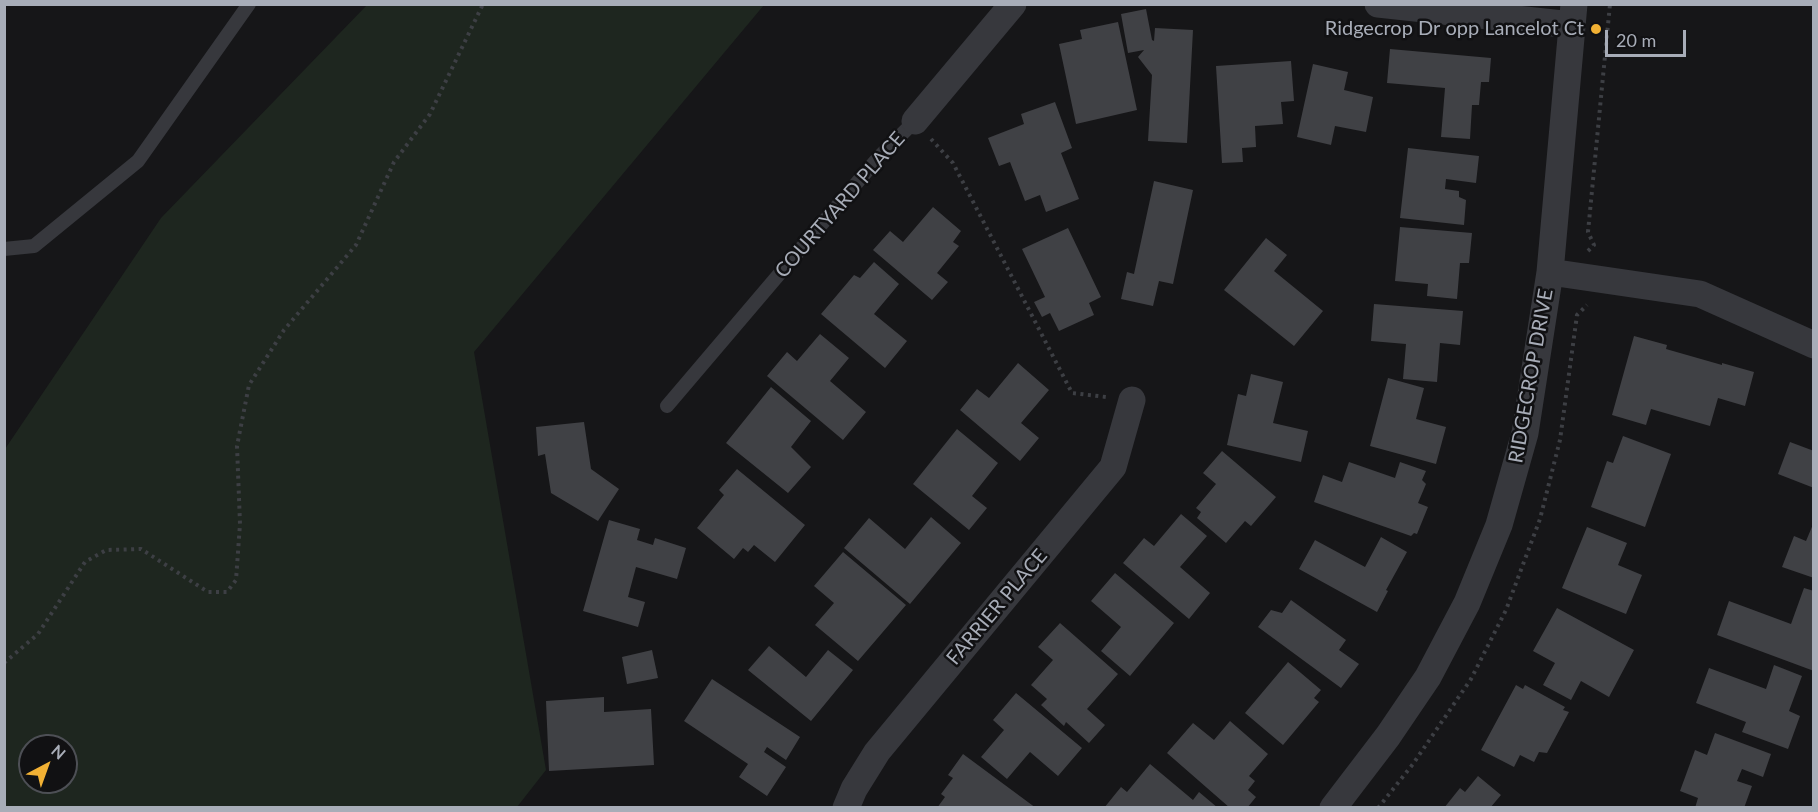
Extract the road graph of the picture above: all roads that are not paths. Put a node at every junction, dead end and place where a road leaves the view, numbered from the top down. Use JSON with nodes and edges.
{"nodes":[{"id":1,"x":249,"y":4,"type":"edge"},
{"id":2,"x":1013,"y":4,"type":"edge"},
{"id":3,"x":1378,"y":4,"type":"edge"},
{"id":4,"x":1573,"y":15,"type":"edge"},
{"id":5,"x":915,"y":121,"type":"joint"},
{"id":6,"x":4,"y":249,"type":"edge"},
{"id":7,"x":1550,"y":272,"type":"junction"},
{"id":8,"x":1814,"y":345,"type":"edge"},
{"id":9,"x":1132,"y":400,"type":"road end"},
{"id":10,"x":667,"y":406,"type":"dead end"},
{"id":11,"x":846,"y":807,"type":"edge"},
{"id":12,"x":1333,"y":807,"type":"edge"}],
"edges":[{"from":1,"to":6,"type":"lane"},
{"from":2,"to":5,"type":"street","name":"COURTYARD PLACE"},
{"from":3,"to":4,"type":"street"},
{"from":4,"to":7,"type":"street","name":"RIDGECROP DRIVE"},
{"from":5,"to":10,"type":"lane","name":"COURTYARD PLACE"},
{"from":7,"to":8,"type":"street"},
{"from":7,"to":12,"type":"street","name":"RIDGECROP DRIVE"},
{"from":9,"to":11,"type":"street","name":"FARRIER PLACE"}]}
